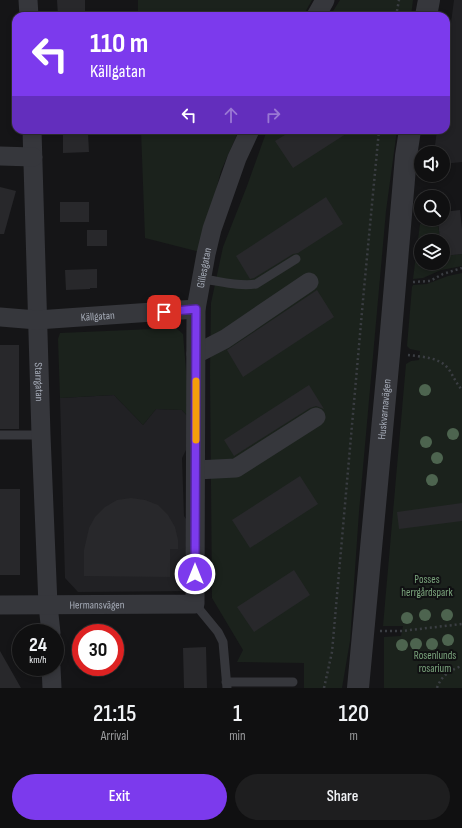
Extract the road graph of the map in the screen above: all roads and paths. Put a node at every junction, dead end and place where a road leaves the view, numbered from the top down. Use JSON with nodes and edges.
{"nodes":[{"id":1,"x":28,"y":0,"type":"edge"},
{"id":2,"x":326,"y":0,"type":"edge"},
{"id":3,"x":398,"y":0,"type":"edge"},
{"id":4,"x":429,"y":0,"type":"edge"},
{"id":5,"x":29,"y":12,"type":"edge"},
{"id":6,"x":318,"y":12,"type":"edge"},
{"id":7,"x":396,"y":12,"type":"edge"},
{"id":8,"x":427,"y":12,"type":"edge"},
{"id":9,"x":32,"y":134,"type":"edge"},
{"id":10,"x":248,"y":134,"type":"edge"},
{"id":11,"x":379,"y":134,"type":"edge"},
{"id":12,"x":409,"y":134,"type":"edge"},
{"id":13,"x":0,"y":156,"type":"edge"},
{"id":14,"x":33,"y":157,"type":"junction"},
{"id":15,"x":296,"y":259,"type":"dead end"},
{"id":16,"x":462,"y":268,"type":"edge"},
{"id":17,"x":202,"y":278,"type":"junction"},
{"id":18,"x":309,"y":282,"type":"dead end"},
{"id":19,"x":421,"y":282,"type":"dead end"},
{"id":20,"x":196,"y":309,"type":"junction"},
{"id":21,"x":0,"y":317,"type":"edge"},
{"id":22,"x":37,"y":320,"type":"junction"},
{"id":23,"x":196,"y":354,"type":"junction"},
{"id":24,"x":402,"y":355,"type":"dead end"},
{"id":25,"x":462,"y":390,"type":"edge"},
{"id":26,"x":316,"y":417,"type":"dead end"},
{"id":27,"x":0,"y":435,"type":"edge"},
{"id":28,"x":41,"y":435,"type":"junction"},
{"id":29,"x":196,"y":470,"type":"junction"},
{"id":30,"x":195,"y":604,"type":"junction"},
{"id":31,"x":0,"y":605,"type":"edge"},
{"id":32,"x":48,"y":605,"type":"junction"},
{"id":33,"x":50,"y":624,"type":"edge"},
{"id":34,"x":462,"y":624,"type":"edge"},
{"id":35,"x":378,"y":631,"type":"dead end"},
{"id":36,"x":462,"y":666,"type":"edge"},
{"id":37,"x":51,"y":676,"type":"edge"},
{"id":38,"x":293,"y":682,"type":"dead end"},
{"id":39,"x":227,"y":685,"type":"edge"},
{"id":40,"x":52,"y":688,"type":"edge"},
{"id":41,"x":324,"y":688,"type":"edge"},
{"id":42,"x":358,"y":688,"type":"edge"},
{"id":43,"x":437,"y":688,"type":"edge"}],
"edges":[{"from":1,"to":5,"type":"street"},
{"from":2,"to":6,"type":"street"},
{"from":3,"to":7,"type":"path"},
{"from":4,"to":8,"type":"street"},
{"from":9,"to":14,"type":"street","name":"Starrgatan"},
{"from":10,"to":17,"type":"street","name":"Gillesgatan"},
{"from":11,"to":41,"type":"path"},
{"from":12,"to":42,"type":"street","name":"Huskvarnavägen"},
{"from":13,"to":14,"type":"street"},
{"from":14,"to":22,"type":"street","name":"Starrgatan"},
{"from":15,"to":17,"type":"lane"},
{"from":16,"to":19,"type":"path"},
{"from":17,"to":20,"type":"street","name":"Gillesgatan"},
{"from":18,"to":23,"type":"street"},
{"from":20,"to":22,"type":"street","name":"Källgatan"},
{"from":20,"to":23,"type":"street","name":"Gillesgatan"},
{"from":21,"to":22,"type":"street","name":"Källgatan"},
{"from":22,"to":28,"type":"street","name":"Starrgatan"},
{"from":23,"to":29,"type":"street","name":"Gillesgatan"},
{"from":24,"to":25,"type":"path"},
{"from":26,"to":29,"type":"street"},
{"from":27,"to":28,"type":"lane"},
{"from":28,"to":32,"type":"street","name":"Starrgatan"},
{"from":29,"to":30,"type":"street","name":"Gillesgatan"},
{"from":30,"to":32,"type":"street","name":"Hermansvägen"},
{"from":30,"to":39,"type":"lane"},
{"from":31,"to":32,"type":"street","name":"Hermansvägen"},
{"from":32,"to":33,"type":"street","name":"Starrgatan"},
{"from":34,"to":35,"type":"path"},
{"from":36,"to":43,"type":"path"},
{"from":37,"to":40,"type":"street"},
{"from":38,"to":39,"type":"lane"}]}
